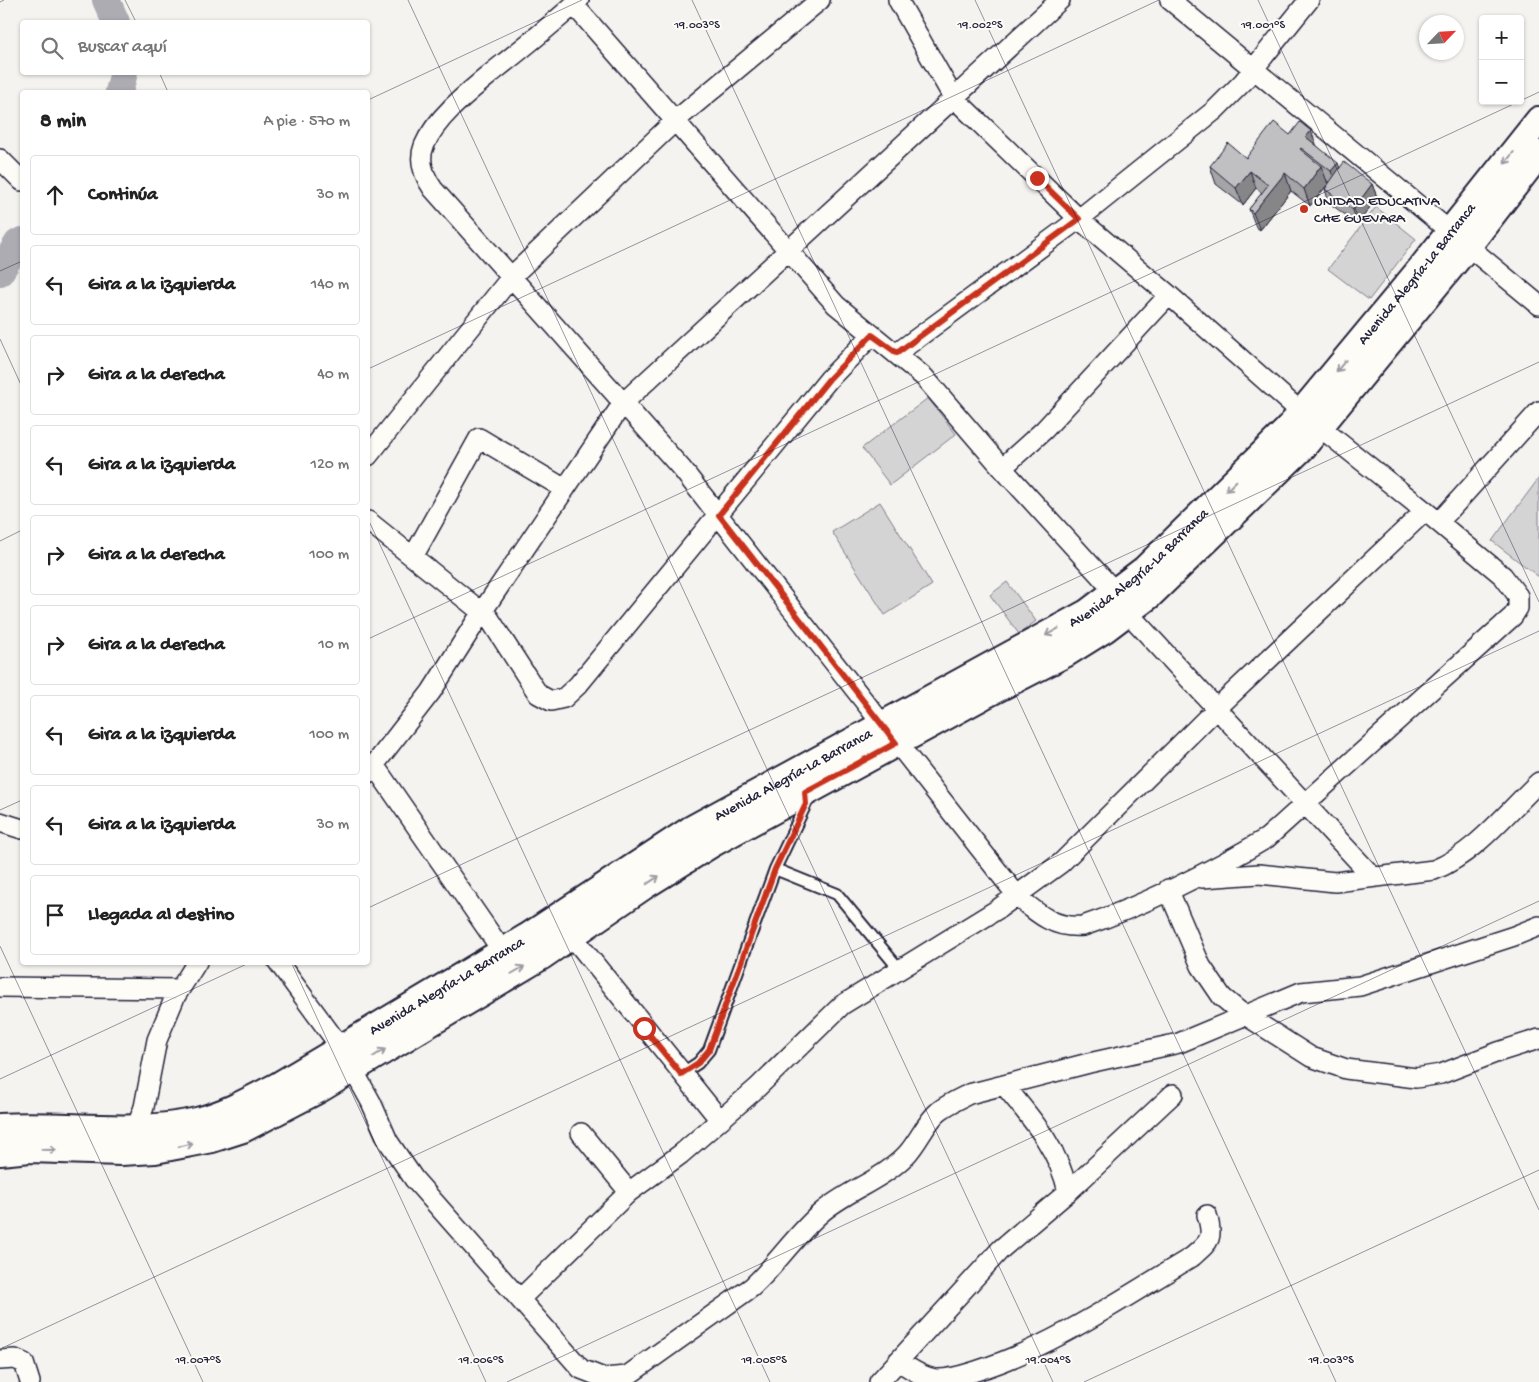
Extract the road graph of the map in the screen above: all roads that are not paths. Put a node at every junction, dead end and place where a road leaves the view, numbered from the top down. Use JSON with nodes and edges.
{"nodes":[{"id":1,"x":820,"y":0,"type":"edge"},
{"id":2,"x":898,"y":0,"type":"edge"},
{"id":3,"x":1060,"y":0,"type":"edge"},
{"id":4,"x":1170,"y":0,"type":"edge"},
{"id":5,"x":1309,"y":0,"type":"edge"},
{"id":6,"x":577,"y":2,"type":"edge"},
{"id":7,"x":1254,"y":69,"type":"junction"},
{"id":8,"x":953,"y":97,"type":"junction"},
{"id":9,"x":676,"y":120,"type":"junction"},
{"id":10,"x":1539,"y":120,"type":"edge"},
{"id":11,"x":1539,"y":154,"type":"edge"},
{"id":12,"x":0,"y":159,"type":"edge"},
{"id":13,"x":20,"y":179,"type":"edge"},
{"id":14,"x":1079,"y":219,"type":"junction"},
{"id":15,"x":1459,"y":239,"type":"junction"},
{"id":16,"x":789,"y":250,"type":"junction"},
{"id":17,"x":512,"y":276,"type":"junction"},
{"id":18,"x":1170,"y":295,"type":"junction"},
{"id":19,"x":1539,"y":305,"type":"edge"},
{"id":20,"x":872,"y":335,"type":"junction"},
{"id":21,"x":897,"y":353,"type":"junction"},
{"id":22,"x":623,"y":403,"type":"junction"},
{"id":23,"x":1539,"y":411,"type":"edge"},
{"id":24,"x":1311,"y":420,"type":"junction"},
{"id":25,"x":370,"y":454,"type":"edge"},
{"id":26,"x":1002,"y":468,"type":"junction"},
{"id":27,"x":565,"y":489,"type":"junction"},
{"id":28,"x":719,"y":515,"type":"junction"},
{"id":29,"x":1432,"y":516,"type":"junction"},
{"id":30,"x":370,"y":523,"type":"edge"},
{"id":31,"x":413,"y":557,"type":"junction"},
{"id":32,"x":1122,"y":603,"type":"junction"},
{"id":33,"x":482,"y":612,"type":"junction"},
{"id":34,"x":1216,"y":709,"type":"junction"},
{"id":35,"x":889,"y":734,"type":"junction"},
{"id":36,"x":371,"y":769,"type":"edge"},
{"id":37,"x":1539,"y":782,"type":"edge"},
{"id":38,"x":805,"y":792,"type":"junction"},
{"id":39,"x":1306,"y":804,"type":"junction"},
{"id":40,"x":0,"y":822,"type":"edge"},
{"id":41,"x":20,"y":828,"type":"edge"},
{"id":42,"x":775,"y":869,"type":"junction"},
{"id":43,"x":1373,"y":877,"type":"junction"},
{"id":44,"x":1190,"y":879,"type":"junction"},
{"id":45,"x":1168,"y":889,"type":"junction"},
{"id":46,"x":1018,"y":897,"type":"junction"},
{"id":47,"x":1539,"y":926,"type":"edge"},
{"id":48,"x":565,"y":927,"type":"junction"},
{"id":49,"x":503,"y":952,"type":"junction"},
{"id":50,"x":195,"y":965,"type":"edge"},
{"id":51,"x":280,"y":965,"type":"edge"},
{"id":52,"x":900,"y":970,"type":"junction"},
{"id":53,"x":0,"y":987,"type":"edge"},
{"id":54,"x":180,"y":989,"type":"junction"},
{"id":55,"x":1246,"y":1016,"type":"junction"},
{"id":56,"x":1539,"y":1039,"type":"edge"},
{"id":57,"x":347,"y":1059,"type":"junction"},
{"id":58,"x":681,"y":1074,"type":"junction"},
{"id":59,"x":1004,"y":1085,"type":"junction"},
{"id":60,"x":1173,"y":1094,"type":"dead end"},
{"id":61,"x":720,"y":1120,"type":"junction"},
{"id":62,"x":0,"y":1127,"type":"edge"},
{"id":63,"x":580,"y":1133,"type":"dead end"},
{"id":64,"x":137,"y":1140,"type":"junction"},
{"id":65,"x":0,"y":1152,"type":"edge"},
{"id":66,"x":629,"y":1192,"type":"junction"},
{"id":67,"x":1068,"y":1192,"type":"junction"},
{"id":68,"x":1207,"y":1215,"type":"dead end"},
{"id":69,"x":520,"y":1299,"type":"junction"},
{"id":70,"x":0,"y":1360,"type":"edge"},
{"id":71,"x":898,"y":1361,"type":"junction"},
{"id":72,"x":30,"y":1382,"type":"edge"},
{"id":73,"x":879,"y":1382,"type":"edge"}],
"edges":[{"from":1,"to":9,"type":"street"},
{"from":2,"to":8,"type":"street"},
{"from":3,"to":8,"type":"street"},
{"from":4,"to":7,"type":"street"},
{"from":5,"to":7,"type":"street"},
{"from":6,"to":9,"type":"street"},
{"from":6,"to":17,"type":"street"},
{"from":7,"to":14,"type":"street"},
{"from":7,"to":15,"type":"street"},
{"from":8,"to":14,"type":"street"},
{"from":8,"to":16,"type":"street"},
{"from":9,"to":16,"type":"street"},
{"from":9,"to":17,"type":"street"},
{"from":10,"to":15,"type":"main road","name":"Avenida Alegría-La Barranca","one_way":true},
{"from":11,"to":15,"type":"main road","name":"Avenida Alegría-La Barranca"},
{"from":12,"to":13,"type":"street"},
{"from":14,"to":18,"type":"street"},
{"from":14,"to":21,"type":"street"},
{"from":15,"to":19,"type":"street"},
{"from":15,"to":24,"type":"main road","name":"Avenida Alegría-La Barranca"},
{"from":16,"to":20,"type":"street"},
{"from":16,"to":22,"type":"street"},
{"from":17,"to":22,"type":"street"},
{"from":17,"to":25,"type":"street"},
{"from":18,"to":24,"type":"street"},
{"from":18,"to":26,"type":"street"},
{"from":20,"to":21,"type":"street"},
{"from":20,"to":28,"type":"street"},
{"from":21,"to":26,"type":"street"},
{"from":22,"to":27,"type":"street"},
{"from":22,"to":28,"type":"street"},
{"from":23,"to":29,"type":"street"},
{"from":24,"to":29,"type":"street"},
{"from":24,"to":32,"type":"main road","name":"Avenida Alegría-La Barranca"},
{"from":26,"to":32,"type":"street"},
{"from":27,"to":31,"type":"street"},
{"from":27,"to":33,"type":"street"},
{"from":28,"to":33,"type":"street"},
{"from":28,"to":35,"type":"street"},
{"from":29,"to":34,"type":"street"},
{"from":29,"to":39,"type":"street"},
{"from":30,"to":31,"type":"street"},
{"from":31,"to":33,"type":"street"},
{"from":32,"to":34,"type":"street"},
{"from":32,"to":35,"type":"main road","name":"Avenida Alegría-La Barranca"},
{"from":33,"to":36,"type":"street"},
{"from":34,"to":39,"type":"street"},
{"from":34,"to":46,"type":"street"},
{"from":35,"to":38,"type":"main road","name":"Avenida Alegría-La Barranca"},
{"from":35,"to":46,"type":"street"},
{"from":35,"to":48,"type":"main road","name":"Avenida Alegría-La Barranca"},
{"from":36,"to":49,"type":"street"},
{"from":37,"to":43,"type":"street"},
{"from":38,"to":42,"type":"lane"},
{"from":48,"to":38,"type":"main road","name":"Avenida Alegría-La Barranca","one_way":true},
{"from":39,"to":43,"type":"street"},
{"from":39,"to":44,"type":"street"},
{"from":40,"to":41,"type":"street"},
{"from":42,"to":52,"type":"lane"},
{"from":42,"to":58,"type":"lane"},
{"from":43,"to":44,"type":"street"},
{"from":44,"to":45,"type":"street"},
{"from":45,"to":46,"type":"street"},
{"from":45,"to":55,"type":"street"},
{"from":46,"to":52,"type":"street"},
{"from":47,"to":55,"type":"street"},
{"from":48,"to":49,"type":"main road","name":"Avenida Alegría-La Barranca"},
{"from":57,"to":48,"type":"main road","name":"Avenida Alegría-La Barranca","one_way":true},
{"from":48,"to":58,"type":"street"},
{"from":49,"to":57,"type":"main road","name":"Avenida Alegría-La Barranca"},
{"from":50,"to":54,"type":"street"},
{"from":51,"to":57,"type":"street"},
{"from":52,"to":61,"type":"street"},
{"from":53,"to":54,"type":"street"},
{"from":54,"to":64,"type":"street"},
{"from":55,"to":56,"type":"street"},
{"from":55,"to":59,"type":"street"},
{"from":57,"to":64,"type":"main road","name":"Avenida Alegría-La Barranca"},
{"from":57,"to":69,"type":"street"},
{"from":58,"to":61,"type":"street"},
{"from":59,"to":67,"type":"street"},
{"from":59,"to":69,"type":"street"},
{"from":60,"to":67,"type":"street"},
{"from":61,"to":66,"type":"street"},
{"from":62,"to":64,"type":"main road","name":"Avenida Alegría-La Barranca"},
{"from":63,"to":66,"type":"street"},
{"from":65,"to":64,"type":"main road","name":"Avenida Alegría-La Barranca","one_way":true},
{"from":66,"to":69,"type":"street"},
{"from":67,"to":71,"type":"street"},
{"from":68,"to":71,"type":"street"},
{"from":70,"to":72,"type":"street"},
{"from":71,"to":73,"type":"street"}]}
